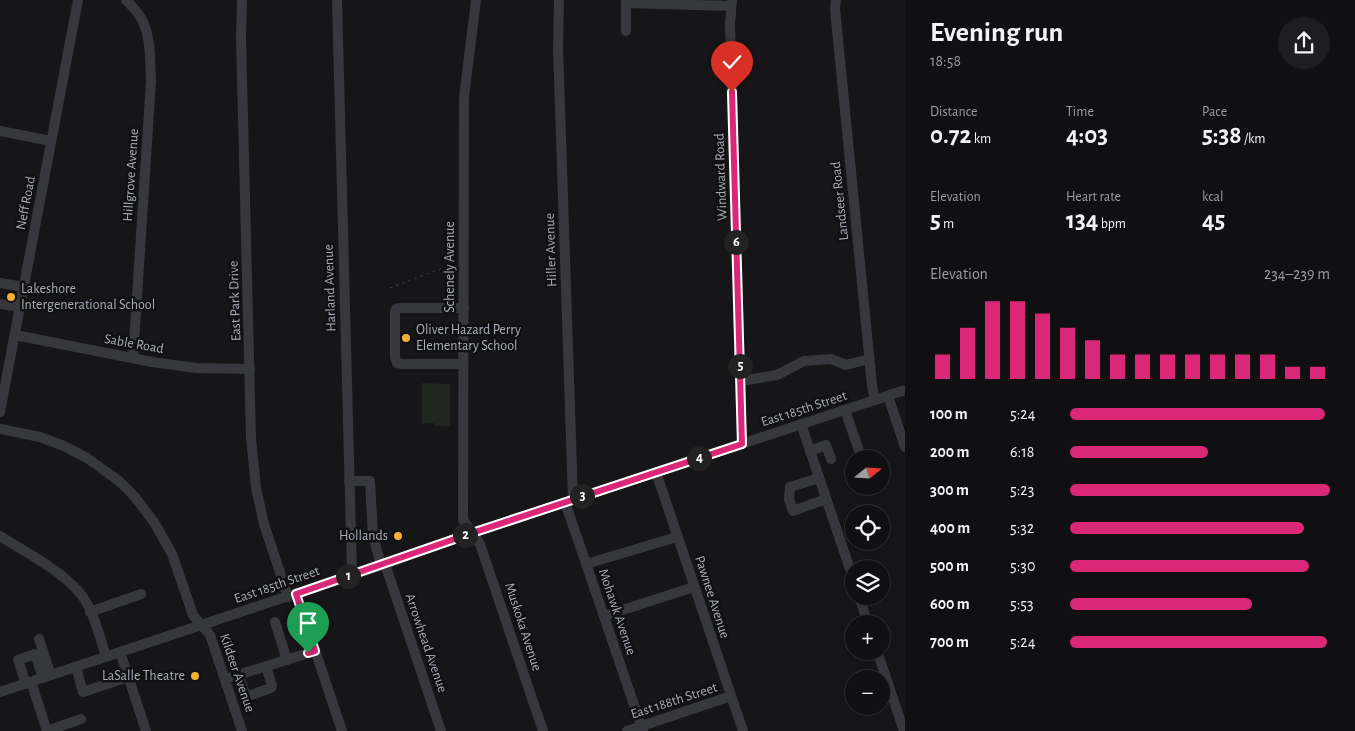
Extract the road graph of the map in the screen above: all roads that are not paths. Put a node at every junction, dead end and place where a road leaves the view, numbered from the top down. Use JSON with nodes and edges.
{"nodes":[{"id":1,"x":78,"y":0,"type":"edge"},
{"id":2,"x":126,"y":0,"type":"edge"},
{"id":3,"x":242,"y":0,"type":"edge"},
{"id":4,"x":337,"y":0,"type":"edge"},
{"id":5,"x":476,"y":0,"type":"edge"},
{"id":6,"x":559,"y":0,"type":"edge"},
{"id":7,"x":836,"y":0,"type":"edge"},
{"id":8,"x":626,"y":2,"type":"edge"},
{"id":9,"x":731,"y":3,"type":"edge"},
{"id":10,"x":626,"y":31,"type":"dead end"},
{"id":11,"x":0,"y":131,"type":"edge"},
{"id":12,"x":52,"y":141,"type":"junction"},
{"id":13,"x":0,"y":283,"type":"edge"},
{"id":14,"x":24,"y":287,"type":"junction"},
{"id":15,"x":0,"y":304,"type":"edge"},
{"id":16,"x":20,"y":307,"type":"junction"},
{"id":17,"x":464,"y":308,"type":"junction"},
{"id":18,"x":14,"y":335,"type":"junction"},
{"id":19,"x":132,"y":358,"type":"junction"},
{"id":20,"x":869,"y":359,"type":"junction"},
{"id":21,"x":463,"y":364,"type":"junction"},
{"id":22,"x":250,"y":369,"type":"junction"},
{"id":23,"x":740,"y":381,"type":"junction"},
{"id":24,"x":905,"y":390,"type":"edge"},
{"id":25,"x":888,"y":396,"type":"junction"},
{"id":26,"x":875,"y":400,"type":"junction"},
{"id":27,"x":845,"y":410,"type":"junction"},
{"id":28,"x":0,"y":412,"type":"edge"},
{"id":29,"x":801,"y":424,"type":"junction"},
{"id":30,"x":0,"y":429,"type":"edge"},
{"id":31,"x":742,"y":444,"type":"junction"},
{"id":32,"x":905,"y":447,"type":"edge"},
{"id":33,"x":859,"y":450,"type":"edge"},
{"id":34,"x":810,"y":451,"type":"junction"},
{"id":35,"x":831,"y":458,"type":"dead end"},
{"id":36,"x":656,"y":472,"type":"junction"},
{"id":37,"x":819,"y":478,"type":"junction"},
{"id":38,"x":349,"y":481,"type":"junction"},
{"id":39,"x":826,"y":499,"type":"junction"},
{"id":40,"x":569,"y":501,"type":"junction"},
{"id":41,"x":472,"y":533,"type":"junction"},
{"id":42,"x":0,"y":536,"type":"edge"},
{"id":43,"x":373,"y":536,"type":"junction"},
{"id":44,"x":677,"y":536,"type":"junction"},
{"id":45,"x":351,"y":538,"type":"junction"},
{"id":46,"x":847,"y":560,"type":"edge"},
{"id":47,"x":383,"y":564,"type":"junction"},
{"id":48,"x":586,"y":564,"type":"junction"},
{"id":49,"x":352,"y":574,"type":"junction"},
{"id":50,"x":694,"y":587,"type":"junction"},
{"id":51,"x":141,"y":594,"type":"dead end"},
{"id":52,"x":292,"y":595,"type":"junction"},
{"id":53,"x":90,"y":612,"type":"junction"},
{"id":54,"x":604,"y":616,"type":"junction"},
{"id":55,"x":274,"y":622,"type":"dead end"},
{"id":56,"x":201,"y":625,"type":"junction"},
{"id":57,"x":39,"y":639,"type":"dead end"},
{"id":58,"x":315,"y":651,"type":"junction"},
{"id":59,"x":120,"y":652,"type":"junction"},
{"id":60,"x":106,"y":656,"type":"junction"},
{"id":61,"x":287,"y":660,"type":"junction"},
{"id":62,"x":880,"y":660,"type":"edge"},
{"id":63,"x":266,"y":666,"type":"junction"},
{"id":64,"x":76,"y":667,"type":"junction"},
{"id":65,"x":239,"y":674,"type":"junction"},
{"id":66,"x":47,"y":677,"type":"junction"},
{"id":67,"x":128,"y":677,"type":"junction"},
{"id":68,"x":225,"y":679,"type":"junction"},
{"id":69,"x":29,"y":683,"type":"junction"},
{"id":70,"x":0,"y":692,"type":"edge"},
{"id":71,"x":731,"y":696,"type":"junction"},
{"id":72,"x":81,"y":719,"type":"dead end"},
{"id":73,"x":642,"y":729,"type":"edge"},
{"id":74,"x":47,"y":731,"type":"edge"},
{"id":75,"x":146,"y":731,"type":"edge"},
{"id":76,"x":242,"y":731,"type":"edge"},
{"id":77,"x":342,"y":731,"type":"edge"},
{"id":78,"x":441,"y":731,"type":"edge"},
{"id":79,"x":543,"y":731,"type":"edge"},
{"id":80,"x":627,"y":731,"type":"edge"},
{"id":81,"x":742,"y":731,"type":"edge"},
{"id":82,"x":904,"y":731,"type":"edge"}],
"edges":[{"from":1,"to":12,"type":"street","name":"Neff Road"},
{"from":2,"to":19,"type":"street","name":"Hillgrove Avenue"},
{"from":3,"to":22,"type":"street","name":"East Park Drive"},
{"from":4,"to":38,"type":"street","name":"Harland Avenue"},
{"from":5,"to":17,"type":"street","name":"Schenely Avenue"},
{"from":6,"to":40,"type":"street","name":"Hiller Avenue"},
{"from":7,"to":20,"type":"street","name":"Landseer Road"},
{"from":8,"to":9,"type":"street"},
{"from":8,"to":10,"type":"street"},
{"from":9,"to":23,"type":"street","name":"Windward Road"},
{"from":11,"to":12,"type":"street"},
{"from":12,"to":14,"type":"street","name":"Neff Road"},
{"from":13,"to":14,"type":"street"},
{"from":14,"to":16,"type":"street","name":"Neff Road"},
{"from":15,"to":16,"type":"street"},
{"from":16,"to":18,"type":"street","name":"Neff Road"},
{"from":17,"to":21,"type":"street","name":"Schenely Avenue"},
{"from":17,"to":21,"type":"street"},
{"from":18,"to":19,"type":"street","name":"Sable Road"},
{"from":18,"to":28,"type":"street","name":"Neff Road"},
{"from":19,"to":22,"type":"street","name":"Sable Road"},
{"from":20,"to":23,"type":"street"},
{"from":20,"to":26,"type":"street","name":"Landseer Road"},
{"from":21,"to":41,"type":"street","name":"Schenely Avenue"},
{"from":22,"to":52,"type":"street","name":"East Park Drive"},
{"from":23,"to":31,"type":"street","name":"Windward Road"},
{"from":24,"to":25,"type":"street","name":"East 185th Street"},
{"from":25,"to":26,"type":"street","name":"East 185th Street"},
{"from":25,"to":32,"type":"street"},
{"from":26,"to":27,"type":"street","name":"East 185th Street"},
{"from":27,"to":29,"type":"street","name":"East 185th Street"},
{"from":27,"to":33,"type":"street"},
{"from":29,"to":31,"type":"street","name":"East 185th Street"},
{"from":29,"to":34,"type":"street"},
{"from":30,"to":56,"type":"street","name":"Kildeer Avenue"},
{"from":31,"to":36,"type":"street","name":"East 185th Street"},
{"from":34,"to":35,"type":"street"},
{"from":34,"to":37,"type":"street"},
{"from":36,"to":40,"type":"street","name":"East 185th Street"},
{"from":36,"to":44,"type":"street","name":"Pawnee Avenue"},
{"from":37,"to":39,"type":"street"},
{"from":37,"to":39,"type":"street"},
{"from":38,"to":43,"type":"street","name":"Arrowhead Avenue"},
{"from":38,"to":45,"type":"street","name":"Harland Avenue"},
{"from":39,"to":46,"type":"street"},
{"from":40,"to":41,"type":"street","name":"East 185th Street"},
{"from":40,"to":48,"type":"street","name":"Mohawk Avenue"},
{"from":41,"to":47,"type":"street","name":"East 185th Street"},
{"from":41,"to":79,"type":"street","name":"Muskoka Avenue"},
{"from":42,"to":53,"type":"street"},
{"from":43,"to":45,"type":"street"},
{"from":43,"to":47,"type":"street","name":"Arrowhead Avenue"},
{"from":44,"to":48,"type":"street"},
{"from":44,"to":50,"type":"street","name":"Pawnee Avenue"},
{"from":45,"to":49,"type":"street","name":"Harland Avenue"},
{"from":47,"to":49,"type":"street","name":"East 185th Street"},
{"from":47,"to":78,"type":"street","name":"Arrowhead Avenue"},
{"from":48,"to":54,"type":"street","name":"Mohawk Avenue"},
{"from":49,"to":52,"type":"street","name":"East 185th Street"},
{"from":50,"to":54,"type":"street"},
{"from":50,"to":71,"type":"street","name":"Pawnee Avenue"},
{"from":51,"to":53,"type":"street"},
{"from":52,"to":56,"type":"street","name":"East 185th Street"},
{"from":52,"to":58,"type":"street","name":"East Park Drive"},
{"from":53,"to":60,"type":"street"},
{"from":54,"to":73,"type":"street","name":"Mohawk Avenue"},
{"from":55,"to":61,"type":"street"},
{"from":56,"to":59,"type":"street","name":"East 185th Street"},
{"from":56,"to":68,"type":"street","name":"Kildeer Avenue"},
{"from":57,"to":66,"type":"street"},
{"from":58,"to":61,"type":"street"},
{"from":58,"to":77,"type":"street","name":"East Park Drive"},
{"from":59,"to":60,"type":"street","name":"East 185th Street"},
{"from":59,"to":67,"type":"street"},
{"from":60,"to":64,"type":"street","name":"East 185th Street"},
{"from":61,"to":63,"type":"street"},
{"from":62,"to":82,"type":"street"},
{"from":63,"to":65,"type":"street"},
{"from":63,"to":65,"type":"street"},
{"from":64,"to":66,"type":"street","name":"East 185th Street"},
{"from":64,"to":67,"type":"street"},
{"from":65,"to":68,"type":"street"},
{"from":66,"to":69,"type":"street","name":"East 185th Street"},
{"from":66,"to":69,"type":"street"},
{"from":67,"to":75,"type":"street"},
{"from":68,"to":76,"type":"street","name":"Kildeer Avenue"},
{"from":69,"to":70,"type":"street","name":"East 185th Street"},
{"from":69,"to":74,"type":"street"},
{"from":71,"to":73,"type":"street","name":"East 188th Street"},
{"from":71,"to":81,"type":"street","name":"Pawnee Avenue"},
{"from":72,"to":74,"type":"street"},
{"from":73,"to":80,"type":"street","name":"East 188th Street"}]}
